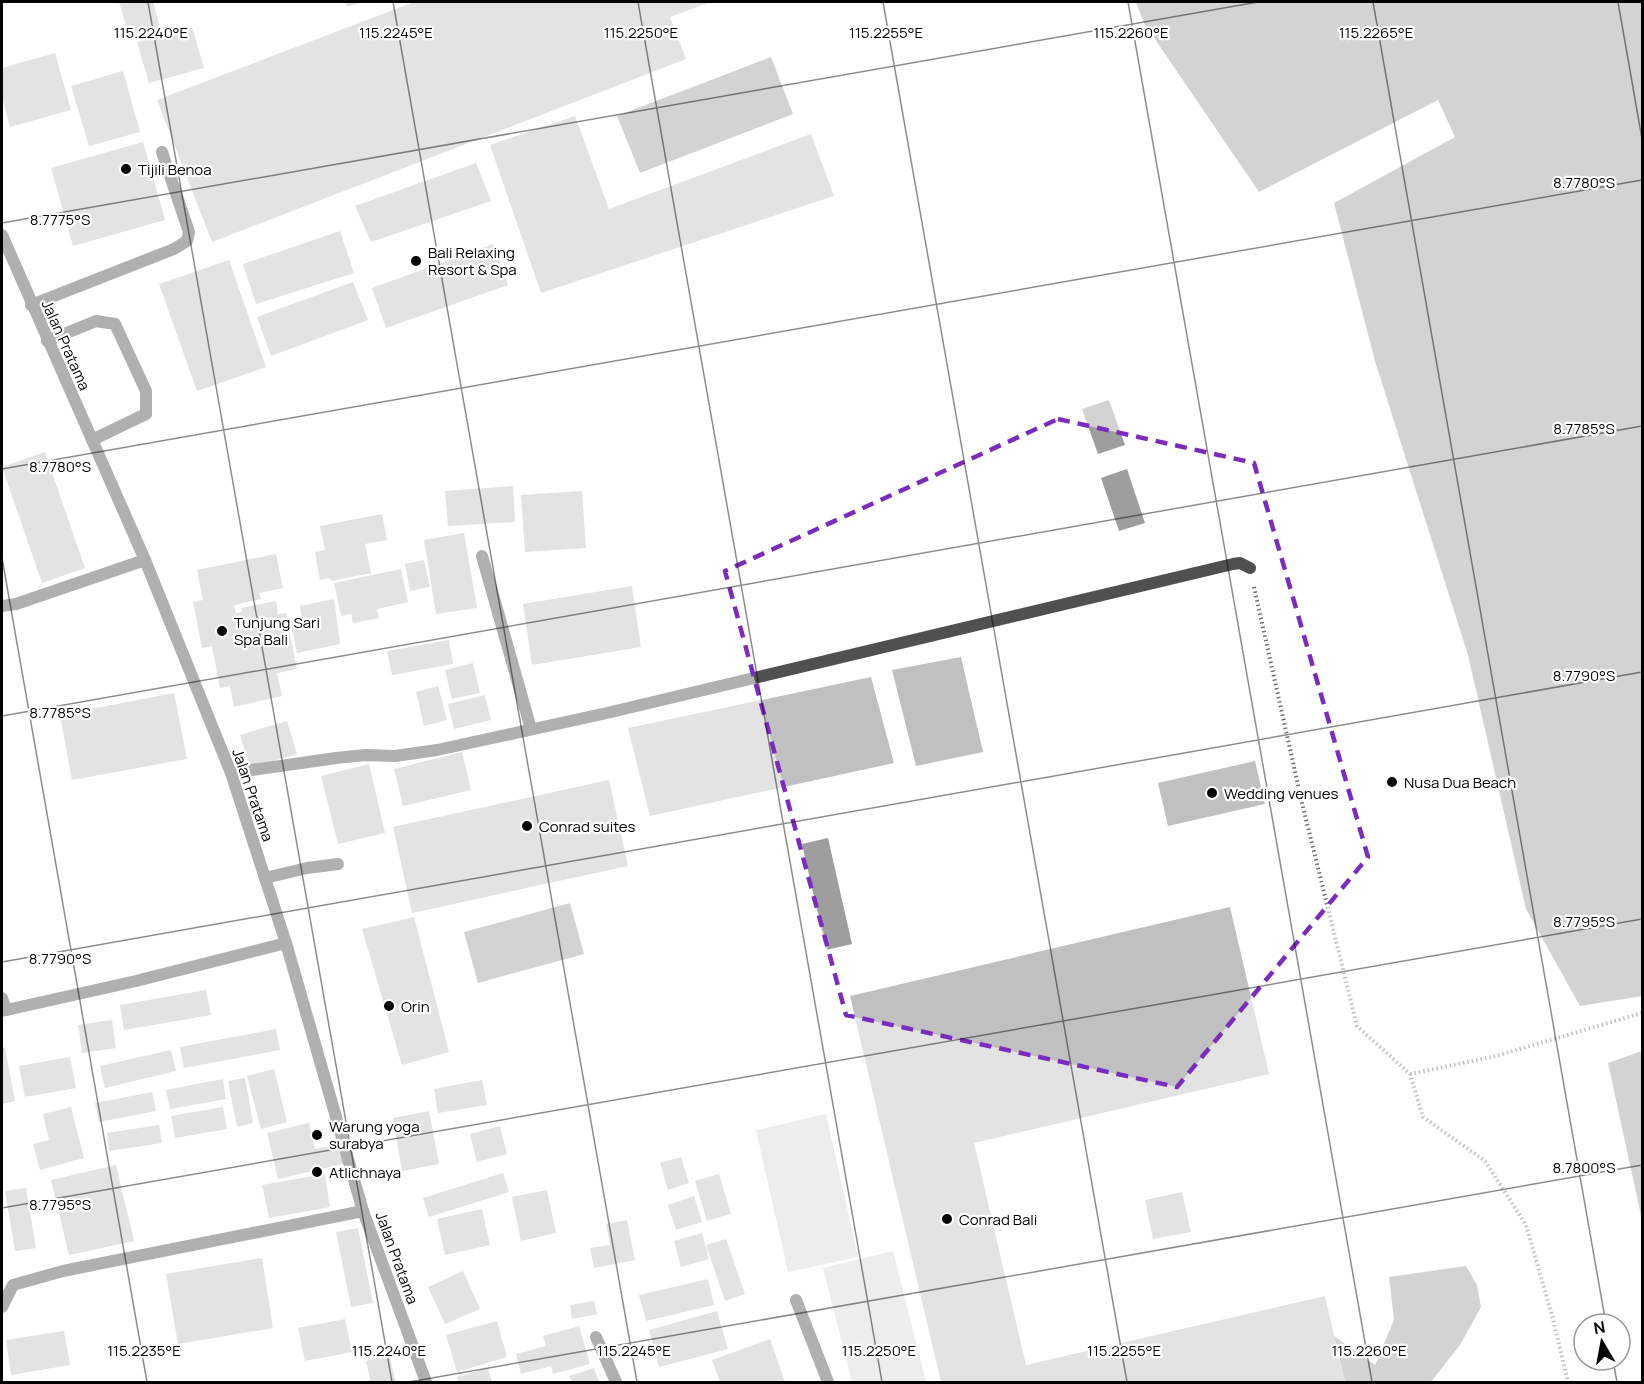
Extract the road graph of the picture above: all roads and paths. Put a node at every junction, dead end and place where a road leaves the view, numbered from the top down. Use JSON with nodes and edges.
{"nodes":[{"id":1,"x":162,"y":152,"type":"dead end"},
{"id":2,"x":2,"y":235,"type":"edge"},
{"id":3,"x":31,"y":305,"type":"junction"},
{"id":4,"x":47,"y":341,"type":"junction"},
{"id":5,"x":92,"y":440,"type":"junction"},
{"id":6,"x":482,"y":556,"type":"dead end"},
{"id":7,"x":145,"y":560,"type":"junction"},
{"id":8,"x":1250,"y":568,"type":"joint"},
{"id":9,"x":2,"y":606,"type":"edge"},
{"id":10,"x":531,"y":729,"type":"junction"},
{"id":11,"x":231,"y":772,"type":"junction"},
{"id":12,"x":338,"y":864,"type":"dead end"},
{"id":13,"x":265,"y":878,"type":"junction"},
{"id":14,"x":286,"y":943,"type":"junction"},
{"id":15,"x":3,"y":1006,"type":"edge"},
{"id":16,"x":1642,"y":1012,"type":"edge"},
{"id":17,"x":1410,"y":1074,"type":"junction"},
{"id":18,"x":363,"y":1211,"type":"junction"},
{"id":19,"x":796,"y":1300,"type":"dead end"},
{"id":20,"x":2,"y":1307,"type":"edge"},
{"id":21,"x":596,"y":1337,"type":"dead end"},
{"id":22,"x":426,"y":1383,"type":"edge"},
{"id":23,"x":616,"y":1383,"type":"edge"},
{"id":24,"x":828,"y":1383,"type":"edge"},
{"id":25,"x":1568,"y":1383,"type":"edge"}],
"edges":[{"from":1,"to":3,"type":"street"},
{"from":2,"to":3,"type":"street","name":"Jalan Pratama"},
{"from":3,"to":4,"type":"street","name":"Jalan Pratama"},
{"from":4,"to":5,"type":"street","name":"Jalan Pratama"},
{"from":4,"to":5,"type":"street"},
{"from":5,"to":7,"type":"street","name":"Jalan Pratama"},
{"from":6,"to":10,"type":"street"},
{"from":7,"to":9,"type":"street"},
{"from":7,"to":11,"type":"street","name":"Jalan Pratama"},
{"from":8,"to":10,"type":"street"},
{"from":8,"to":17,"type":"path"},
{"from":10,"to":11,"type":"street"},
{"from":11,"to":13,"type":"street","name":"Jalan Pratama"},
{"from":12,"to":13,"type":"street"},
{"from":13,"to":14,"type":"street","name":"Jalan Pratama"},
{"from":14,"to":15,"type":"street"},
{"from":14,"to":18,"type":"street","name":"Jalan Pratama"},
{"from":16,"to":17,"type":"path"},
{"from":17,"to":25,"type":"path"},
{"from":18,"to":20,"type":"street"},
{"from":18,"to":22,"type":"street","name":"Jalan Pratama"},
{"from":19,"to":24,"type":"street"},
{"from":21,"to":23,"type":"street"}]}
